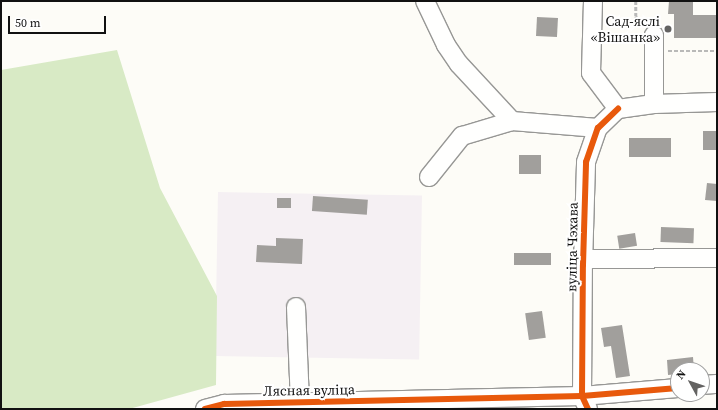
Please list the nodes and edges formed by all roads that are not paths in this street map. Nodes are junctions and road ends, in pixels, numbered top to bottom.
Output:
1 (425, 1) edge
2 (593, 1) edge
3 (654, 43) road end
4 (717, 102) edge
5 (654, 104) junction
6 (618, 109) junction
7 (512, 121) junction
8 (598, 128) junction
9 (429, 177) dead end
10 (717, 258) edge
11 (583, 259) junction
12 (296, 307) dead end
13 (670, 389) edge
14 (300, 402) junction
15 (585, 403) edge
16 (414, 405) edge
17 (205, 409) edge

1 - 7 street
2 - 6 street
3 - 5 street
4 - 5 street
5 - 6 street
6 - 8 street, вуліца Чэхава
7 - 8 street
7 - 9 street
8 - 11 street, вуліца Чэхава
10 - 11 street
11 - 15 street, вуліца Чэхава
12 - 14 street
13 - 15 street
14 - 16 street, Лясная вуліца
14 - 17 street, Лясная вуліца
15 - 16 street

